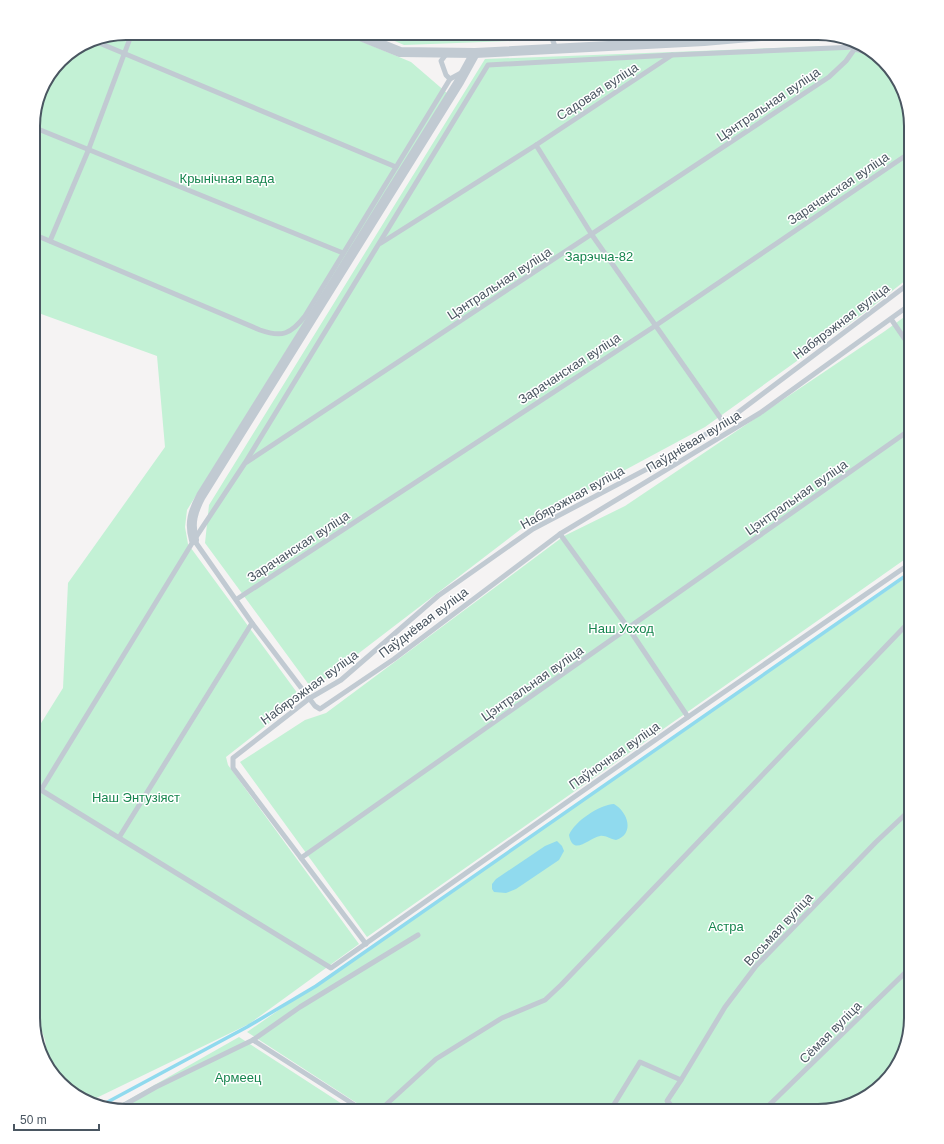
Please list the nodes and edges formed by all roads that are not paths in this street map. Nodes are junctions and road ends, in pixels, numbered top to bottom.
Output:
1 (129, 40) edge
2 (370, 40) edge
3 (553, 40) edge
4 (715, 40) edge
5 (102, 44) edge
6 (846, 46) edge
7 (854, 48) edge
8 (556, 49) junction
9 (447, 53) junction
10 (475, 53) junction
11 (124, 54) junction
12 (672, 55) junction
13 (465, 70) junction
14 (450, 79) junction
15 (40, 130) edge
16 (536, 145) junction
17 (88, 151) junction
18 (904, 157) edge
19 (396, 166) junction
20 (592, 235) junction
21 (40, 237) edge
22 (50, 241) junction
23 (380, 245) junction
24 (343, 253) junction
25 (904, 287) edge
26 (904, 309) edge
27 (891, 319) junction
28 (655, 326) junction
29 (904, 338) edge
30 (724, 422) junction
31 (904, 434) edge
32 (245, 463) junction
33 (560, 534) junction
34 (194, 540) junction
35 (904, 568) edge
36 (237, 599) junction
37 (252, 623) junction
38 (904, 627) edge
39 (629, 629) junction
40 (310, 698) junction
41 (688, 717) junction
42 (904, 816) edge
43 (120, 836) junction
44 (301, 858) junction
45 (418, 935) dead end
46 (366, 944) junction
47 (904, 974) edge
48 (253, 1040) junction
49 (681, 1080) junction
50 (126, 1104) edge
51 (353, 1104) edge
52 (387, 1104) edge
53 (614, 1104) edge
54 (670, 1104) edge
55 (770, 1104) edge

1 - 11 lane
2 - 9 street
3 - 8 lane
4 - 8 street
5 - 11 lane
6 - 12 lane
7 - 20 lane, Цэнтральная вуліца
8 - 10 street
9 - 10 street
9 - 14 lane
10 - 13 street
11 - 17 lane
11 - 19 lane
12 - 16 lane, Садовая вуліца
12 - 23 lane
13 - 14 lane
13 - 34 street
14 - 19 lane
15 - 17 lane
16 - 20 lane
16 - 23 lane, Садовая вуліца
17 - 22 lane
17 - 24 lane
18 - 28 lane, Зарачанская вуліца
19 - 24 lane
20 - 28 lane
20 - 32 lane, Цэнтральная вуліца
21 - 22 lane
22 - 24 lane
23 - 32 lane
25 - 30 lane, Набярэжная вуліца
26 - 27 lane, Паўднёвая вуліца
27 - 29 lane
27 - 33 lane, Паўднёвая вуліца
28 - 30 lane
28 - 36 lane, Зарачанская вуліца
30 - 40 lane, Набярэжная вуліца
31 - 39 lane, Цэнтральная вуліца
32 - 34 lane
33 - 39 lane
33 - 40 lane, Паўднёвая вуліца
34 - 36 lane
34 - 43 lane
35 - 41 lane, Паўночная вуліца
36 - 37 lane
37 - 40 lane
37 - 43 lane
38 - 52 lane
39 - 41 lane
39 - 44 lane, Цэнтральная вуліца
40 - 44 lane, Набярэжная вуліца
41 - 46 lane, Паўночная вуліца
42 - 49 lane, Восьмая вуліца
43 - 46 lane, Паўночная вуліца
44 - 46 lane
45 - 48 lane
47 - 55 lane, Сёмая вуліца
48 - 50 lane
48 - 51 lane
49 - 53 lane
49 - 54 lane, Восьмая вуліца

